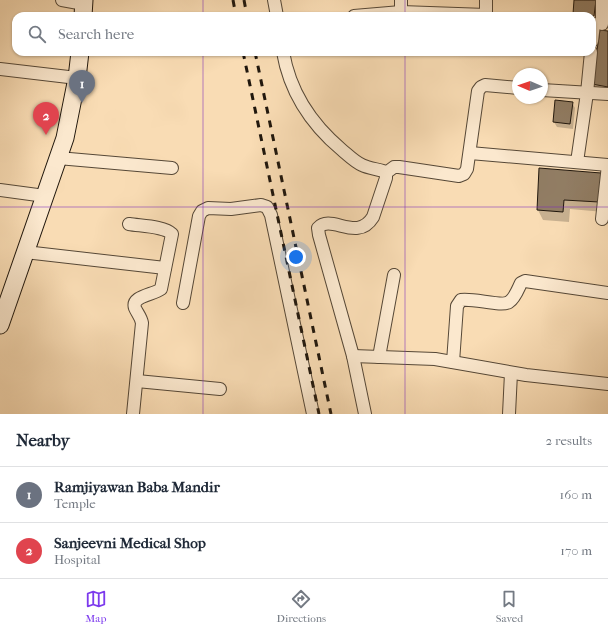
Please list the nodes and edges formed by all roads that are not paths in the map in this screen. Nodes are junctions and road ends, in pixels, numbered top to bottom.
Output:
1 (62, 0) edge
2 (274, 0) edge
3 (486, 0) edge
4 (602, 0) edge
5 (401, 6) edge
6 (84, 7) edge
7 (276, 12) edge
8 (373, 12) edge
9 (455, 12) edge
10 (490, 12) edge
11 (599, 24) edge
12 (80, 56) edge
13 (284, 56) edge
14 (591, 56) edge
15 (0, 69) edge
16 (77, 78) junction
17 (512, 87) edge
18 (548, 90) edge
19 (587, 93) junction
20 (608, 94) edge
21 (470, 153) junction
22 (58, 158) junction
23 (576, 162) junction
24 (608, 165) edge
25 (172, 168) dead end
26 (386, 173) junction
27 (0, 190) edge
28 (45, 196) junction
29 (602, 219) dead end
30 (129, 224) dead end
31 (25, 252) junction
32 (165, 268) junction
33 (394, 276) dead end
34 (608, 293) edge
35 (183, 303) dead end
36 (0, 325) edge
37 (353, 356) junction
38 (379, 357) junction
39 (454, 362) junction
40 (511, 373) junction
41 (137, 381) junction
42 (608, 384) edge
43 (220, 389) dead end
44 (133, 414) edge
45 (314, 414) edge
46 (365, 414) edge
47 (509, 414) edge

1 - 6 street
2 - 7 street
3 - 10 street
4 - 11 street
5 - 8 street
5 - 9 street
12 - 16 street
13 - 26 street
14 - 19 street
15 - 16 street
16 - 22 street
17 - 21 street
18 - 19 street
19 - 20 street
19 - 23 street
21 - 23 street
21 - 26 street
22 - 25 street
22 - 28 street
23 - 24 street
24 - 29 street
26 - 37 street
27 - 28 street
28 - 31 street
30 - 32 street
31 - 32 street
31 - 36 street
32 - 41 street
33 - 38 street
34 - 39 street
35 - 45 street
37 - 38 street
37 - 46 street
38 - 39 street
39 - 40 street
40 - 42 street
40 - 47 street
41 - 43 street
41 - 44 street

